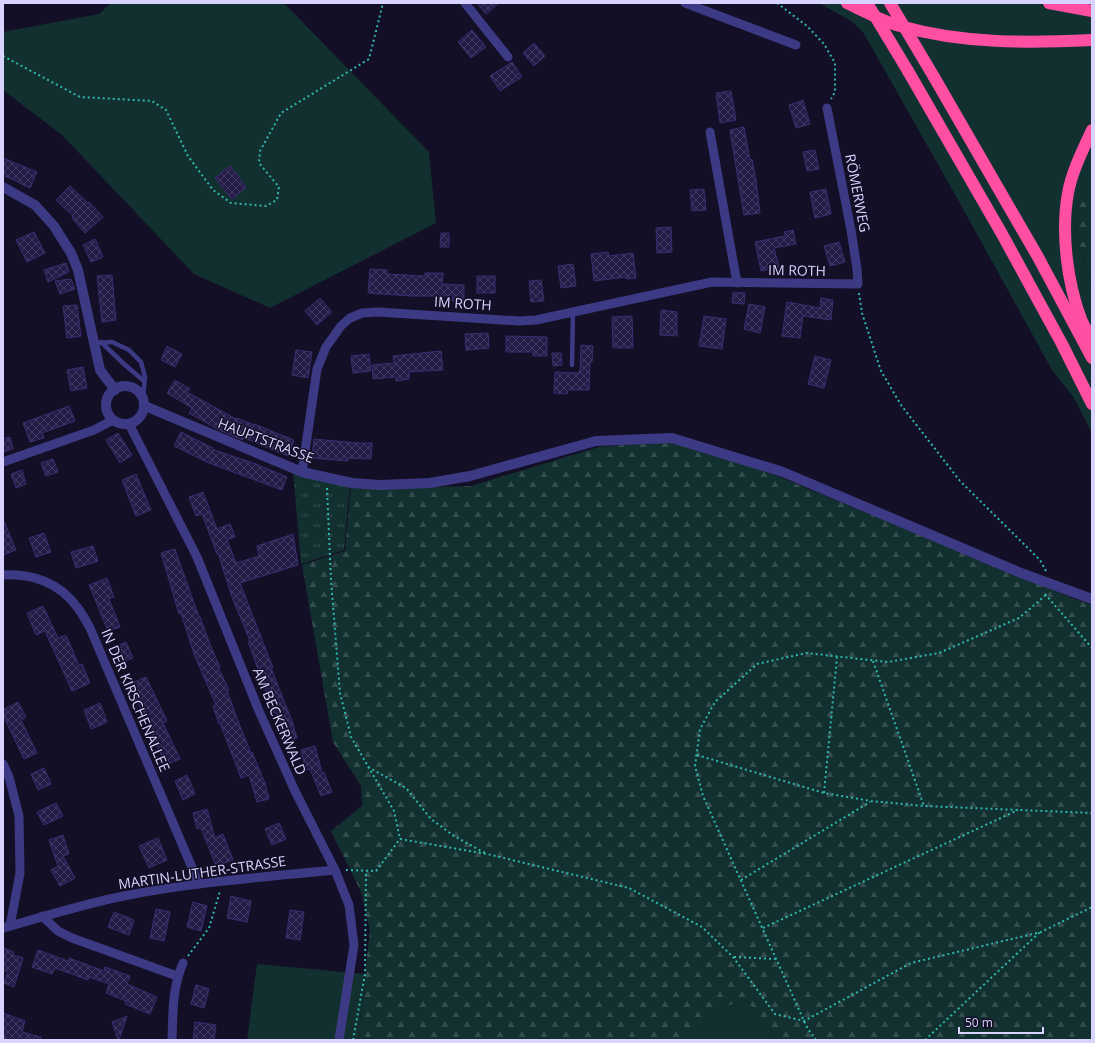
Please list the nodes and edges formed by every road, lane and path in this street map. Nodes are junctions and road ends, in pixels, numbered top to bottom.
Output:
1 (383, 3) edge
2 (466, 3) edge
3 (686, 3) edge
4 (777, 3) edge
5 (847, 3) edge
6 (867, 3) edge
7 (890, 3) edge
8 (1049, 3) edge
9 (1092, 11) edge
10 (1092, 40) edge
11 (796, 45) dead end
12 (3, 56) edge
13 (508, 57) dead end
14 (827, 108) joint
15 (1092, 130) edge
16 (710, 132) dead end
17 (3, 188) edge
18 (737, 283) junction
19 (858, 284) junction
20 (573, 311) junction
21 (1092, 340) edge
22 (98, 343) junction
23 (1092, 358) edge
24 (572, 365) dead end
25 (144, 382) junction
26 (115, 390) junction
27 (144, 402) junction
28 (1092, 404) edge
29 (113, 420) junction
30 (130, 424) junction
31 (3, 462) edge
32 (302, 472) junction
33 (326, 477) junction
34 (3, 575) edge
35 (1056, 587) junction
36 (1045, 594) junction
37 (1092, 599) edge
38 (1092, 648) edge
39 (836, 657) junction
40 (873, 661) junction
41 (697, 755) junction
42 (3, 764) edge
43 (367, 766) junction
44 (824, 793) junction
45 (871, 801) junction
46 (924, 806) junction
47 (1020, 809) junction
48 (1092, 812) edge
49 (400, 839) junction
50 (487, 854) junction
51 (335, 870) junction
52 (741, 880) junction
53 (222, 882) junction
54 (199, 884) junction
55 (1092, 907) edge
56 (42, 916) junction
57 (6, 927) edge
58 (763, 928) junction
59 (1041, 932) junction
60 (733, 957) junction
61 (776, 959) junction
62 (183, 962) joint
63 (177, 976) junction
64 (804, 1021) junction
65 (172, 1040) edge
66 (339, 1040) edge
67 (816, 1040) edge
68 (924, 1040) edge

1 - 12 path
2 - 13 street
3 - 11 street
4 - 14 path
5 - 10 highway
6 - 28 highway, bridge
7 - 23 highway, bridge
8 - 9 highway
14 - 19 street, RÖMERWEG
15 - 21 highway
16 - 18 street
17 - 22 street
18 - 19 street, IM ROTH
18 - 20 street, IM ROTH
19 - 35 path
20 - 24 lane
20 - 32 street, IM ROTH
22 - 25 lane
22 - 25 lane
22 - 26 street
25 - 27 lane
26 - 27 street, HAUPTSTRASSE
26 - 29 street
27 - 30 street
27 - 32 street, HAUPTSTRASSE
29 - 30 street
29 - 31 street
30 - 51 street, AM BECKERWALD
32 - 33 street, HAUPTSTRASSE
33 - 35 street, HAUPTSTRASSE
33 - 43 path
34 - 54 street, IN DER KIRSCHENALLEE
35 - 36 path
35 - 37 street, HAUPTSTRASSE
36 - 38 path
36 - 40 path
39 - 40 path
39 - 41 path
39 - 44 path
40 - 46 path
41 - 44 path
41 - 52 path
42 - 57 street
43 - 49 path
43 - 50 path
44 - 45 path
45 - 46 path
45 - 52 path
46 - 47 path
47 - 48 path
47 - 58 path
49 - 50 path
49 - 51 path
50 - 60 path
51 - 53 street, MARTIN-LUTHER-STRASSE
51 - 66 street, AM BECKERWALD
52 - 58 path
53 - 54 street, MARTIN-LUTHER-STRASSE
53 - 62 path
54 - 56 street, MARTIN-LUTHER-STRASSE
55 - 59 path
56 - 57 street, MARTIN-LUTHER-STRASSE
56 - 63 street
58 - 61 path
59 - 64 path
59 - 68 path
60 - 61 path
60 - 64 path
61 - 64 path
62 - 63 street
63 - 65 street
64 - 67 path

